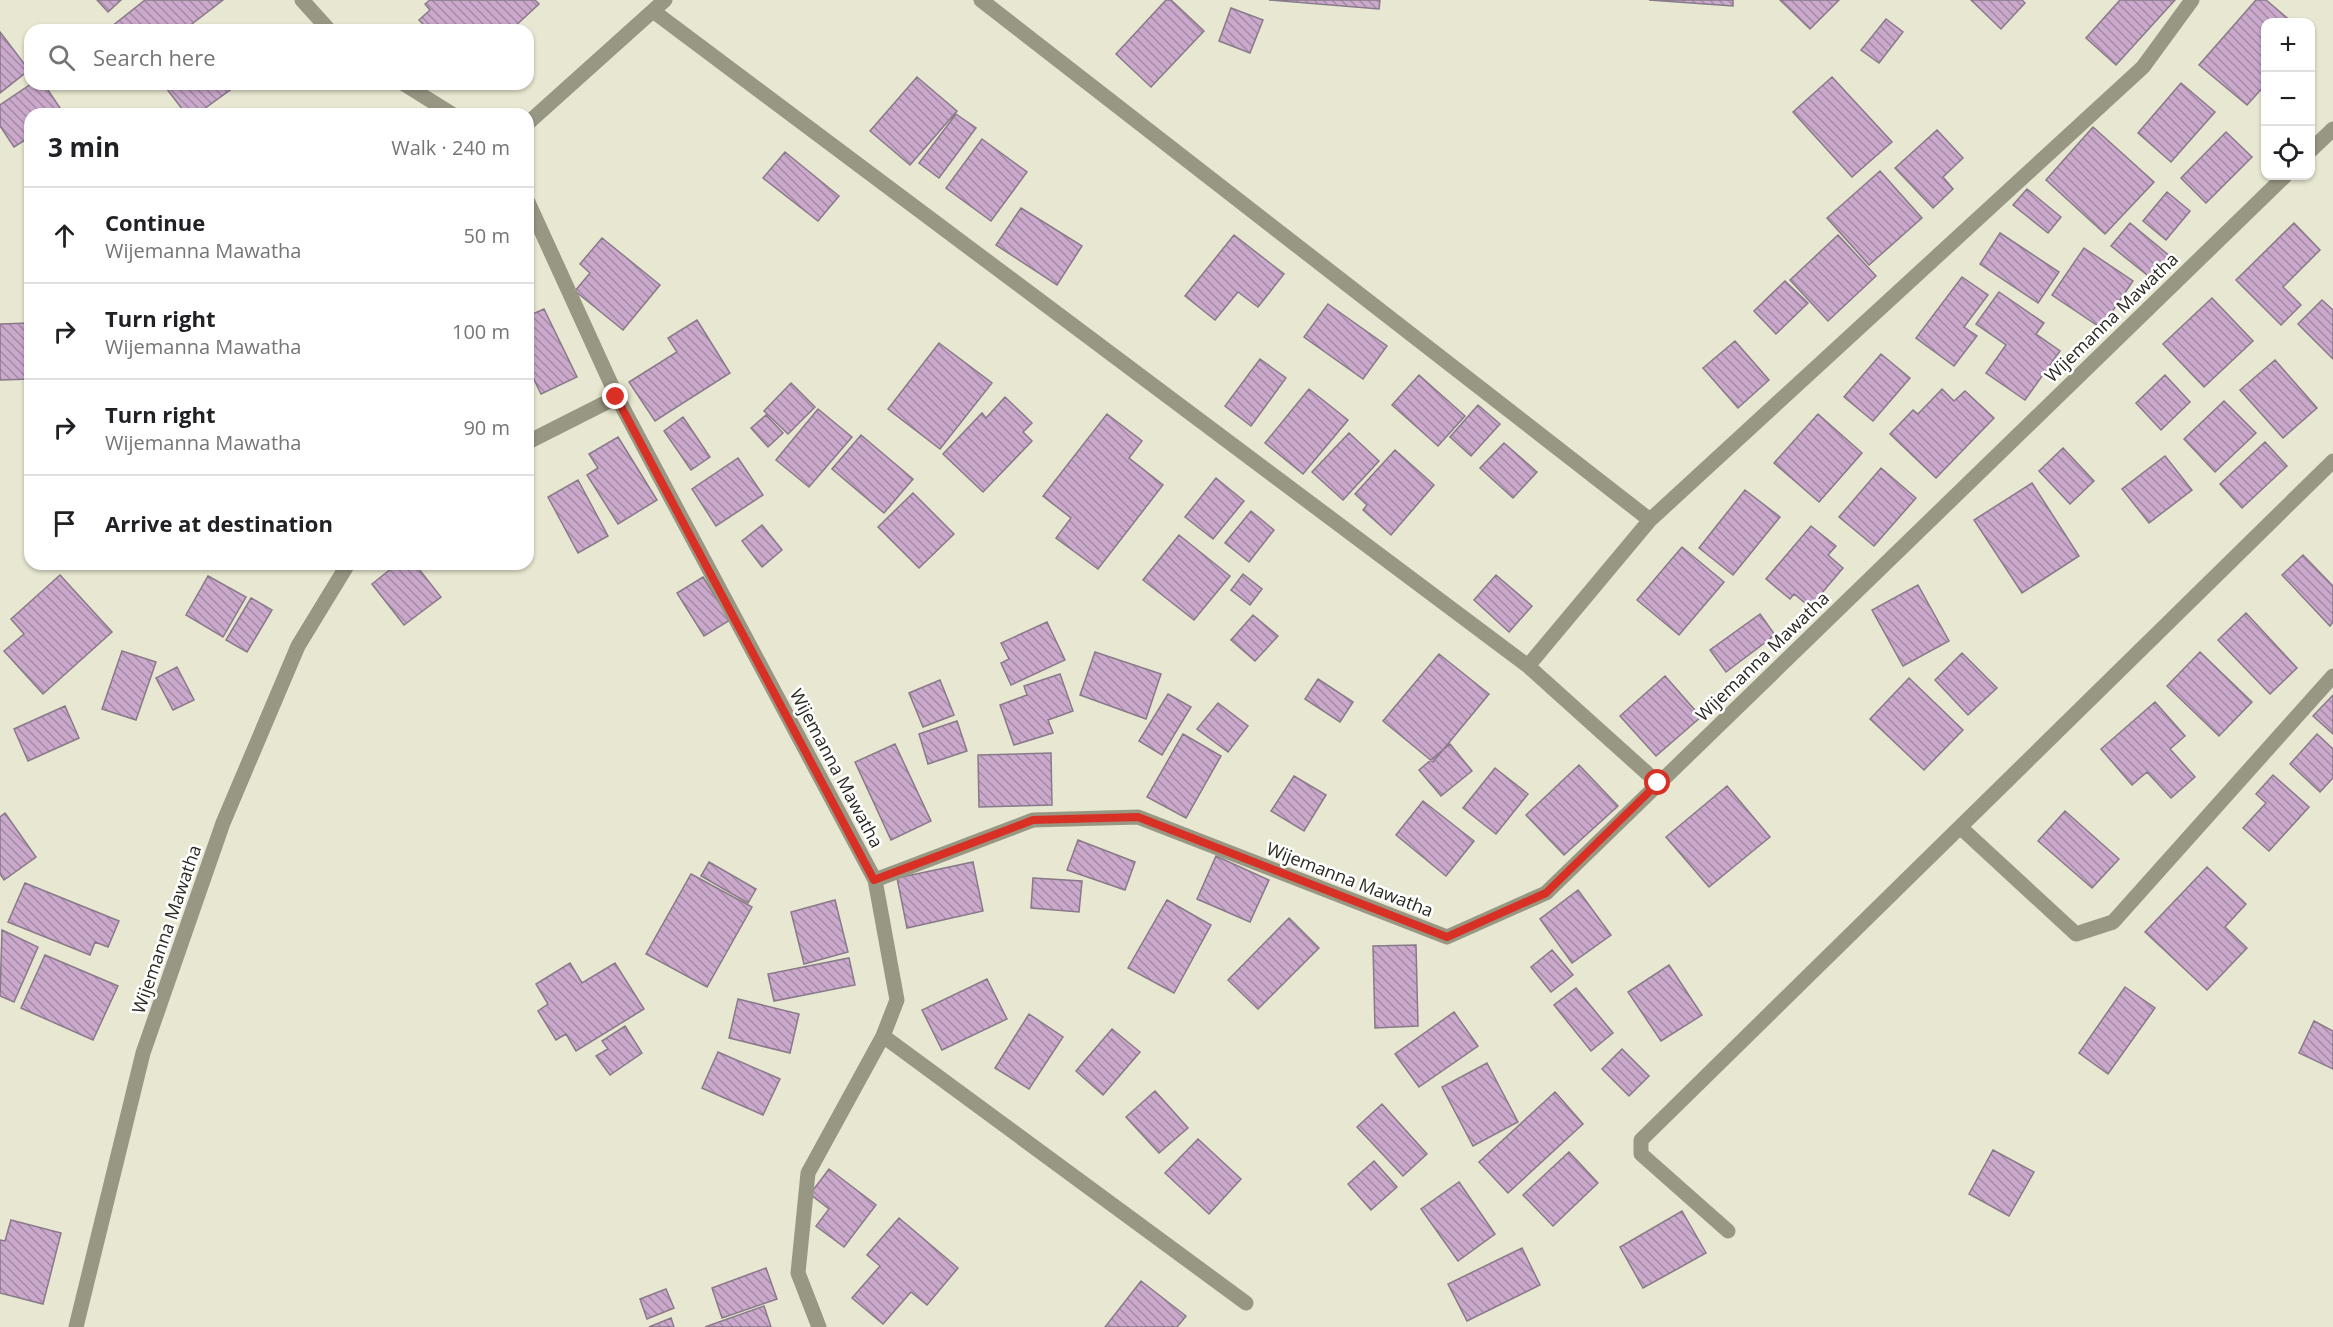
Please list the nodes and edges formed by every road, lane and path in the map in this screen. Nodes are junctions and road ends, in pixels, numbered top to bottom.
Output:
1 (302, 0) edge
2 (665, 0) edge
3 (981, 0) edge
4 (2192, 0) edge
5 (653, 11) junction
6 (324, 24) edge
7 (414, 90) edge
8 (443, 108) edge
9 (534, 118) edge
10 (2333, 129) edge
11 (2315, 146) edge
12 (2281, 180) edge
13 (534, 215) edge
14 (616, 397) junction
15 (534, 439) edge
16 (2333, 461) edge
17 (1650, 520) junction
18 (344, 570) edge
19 (1528, 666) junction
20 (2333, 676) edge
21 (1658, 783) junction
22 (1959, 827) junction
23 (874, 880) junction
24 (883, 1036) junction
25 (1728, 1231) dead end
26 (1246, 1303) dead end
27 (76, 1327) edge
28 (819, 1327) edge

1 - 6 street
2 - 5 street
3 - 17 street
4 - 17 street
5 - 9 street
5 - 19 street
7 - 8 street
10 - 11 street
12 - 21 street, Wijemanna Mawatha
13 - 14 street, Wijemanna Mawatha
14 - 15 street
14 - 23 street, Wijemanna Mawatha
16 - 22 street
17 - 19 street
18 - 27 street, Wijemanna Mawatha
19 - 21 street
20 - 22 street
21 - 23 street, Wijemanna Mawatha
22 - 25 street
23 - 24 street
24 - 26 street
24 - 28 street

